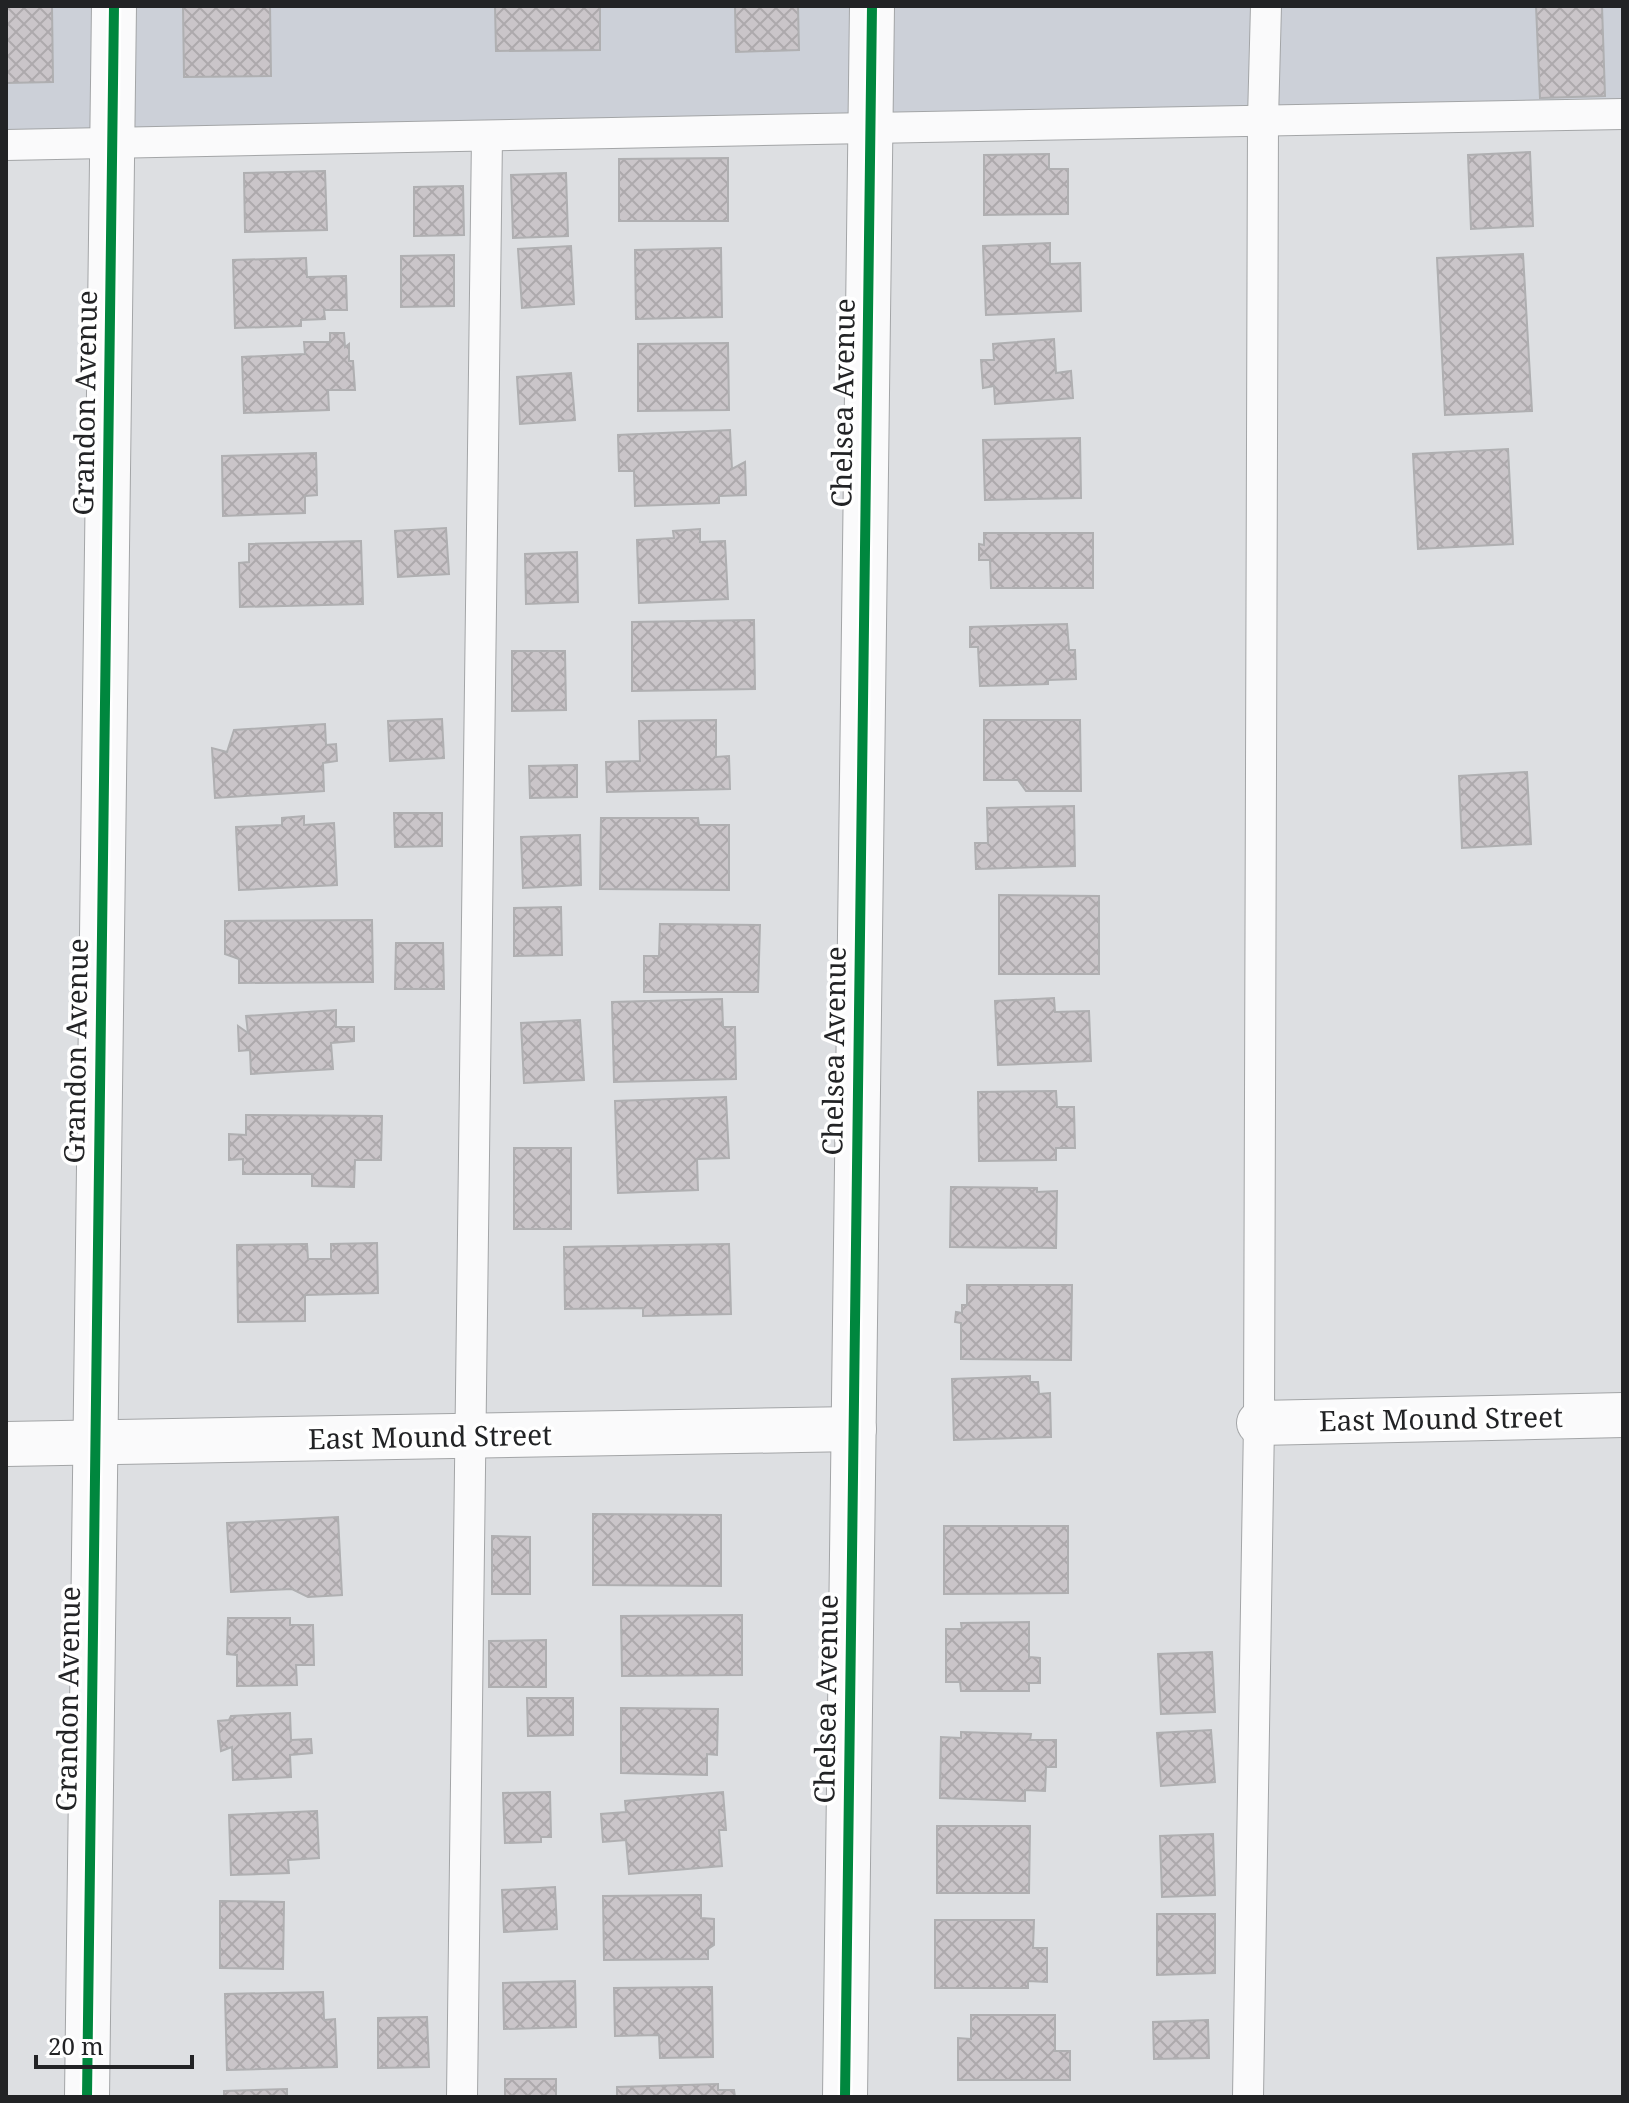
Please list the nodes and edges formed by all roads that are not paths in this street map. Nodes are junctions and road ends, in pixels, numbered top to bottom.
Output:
1 (114, 6) edge
2 (872, 6) edge
3 (1266, 6) edge
4 (1623, 114) edge
5 (1263, 119) junction
6 (870, 128) junction
7 (487, 136) junction
8 (112, 143) junction
9 (6, 145) edge
10 (1623, 1415) edge
11 (1259, 1423) junction
12 (854, 1429) junction
13 (471, 1437) junction
14 (95, 1443) junction
15 (6, 1444) edge
16 (87, 2097) edge
17 (462, 2097) edge
18 (845, 2097) edge
19 (1248, 2097) edge

1 - 8 street, Grandon Avenue
2 - 6 street, Chelsea Avenue
3 - 5 lane
4 - 5 lane
5 - 6 lane
5 - 11 lane
6 - 7 lane
6 - 12 street, Chelsea Avenue
7 - 8 lane
7 - 13 lane
8 - 9 lane
8 - 14 street, Grandon Avenue
10 - 11 street, East Mound Street
11 - 19 lane
12 - 13 street, East Mound Street
12 - 18 street, Chelsea Avenue
13 - 14 street, East Mound Street
13 - 17 lane
14 - 15 street, East Mound Street
14 - 16 street, Grandon Avenue

